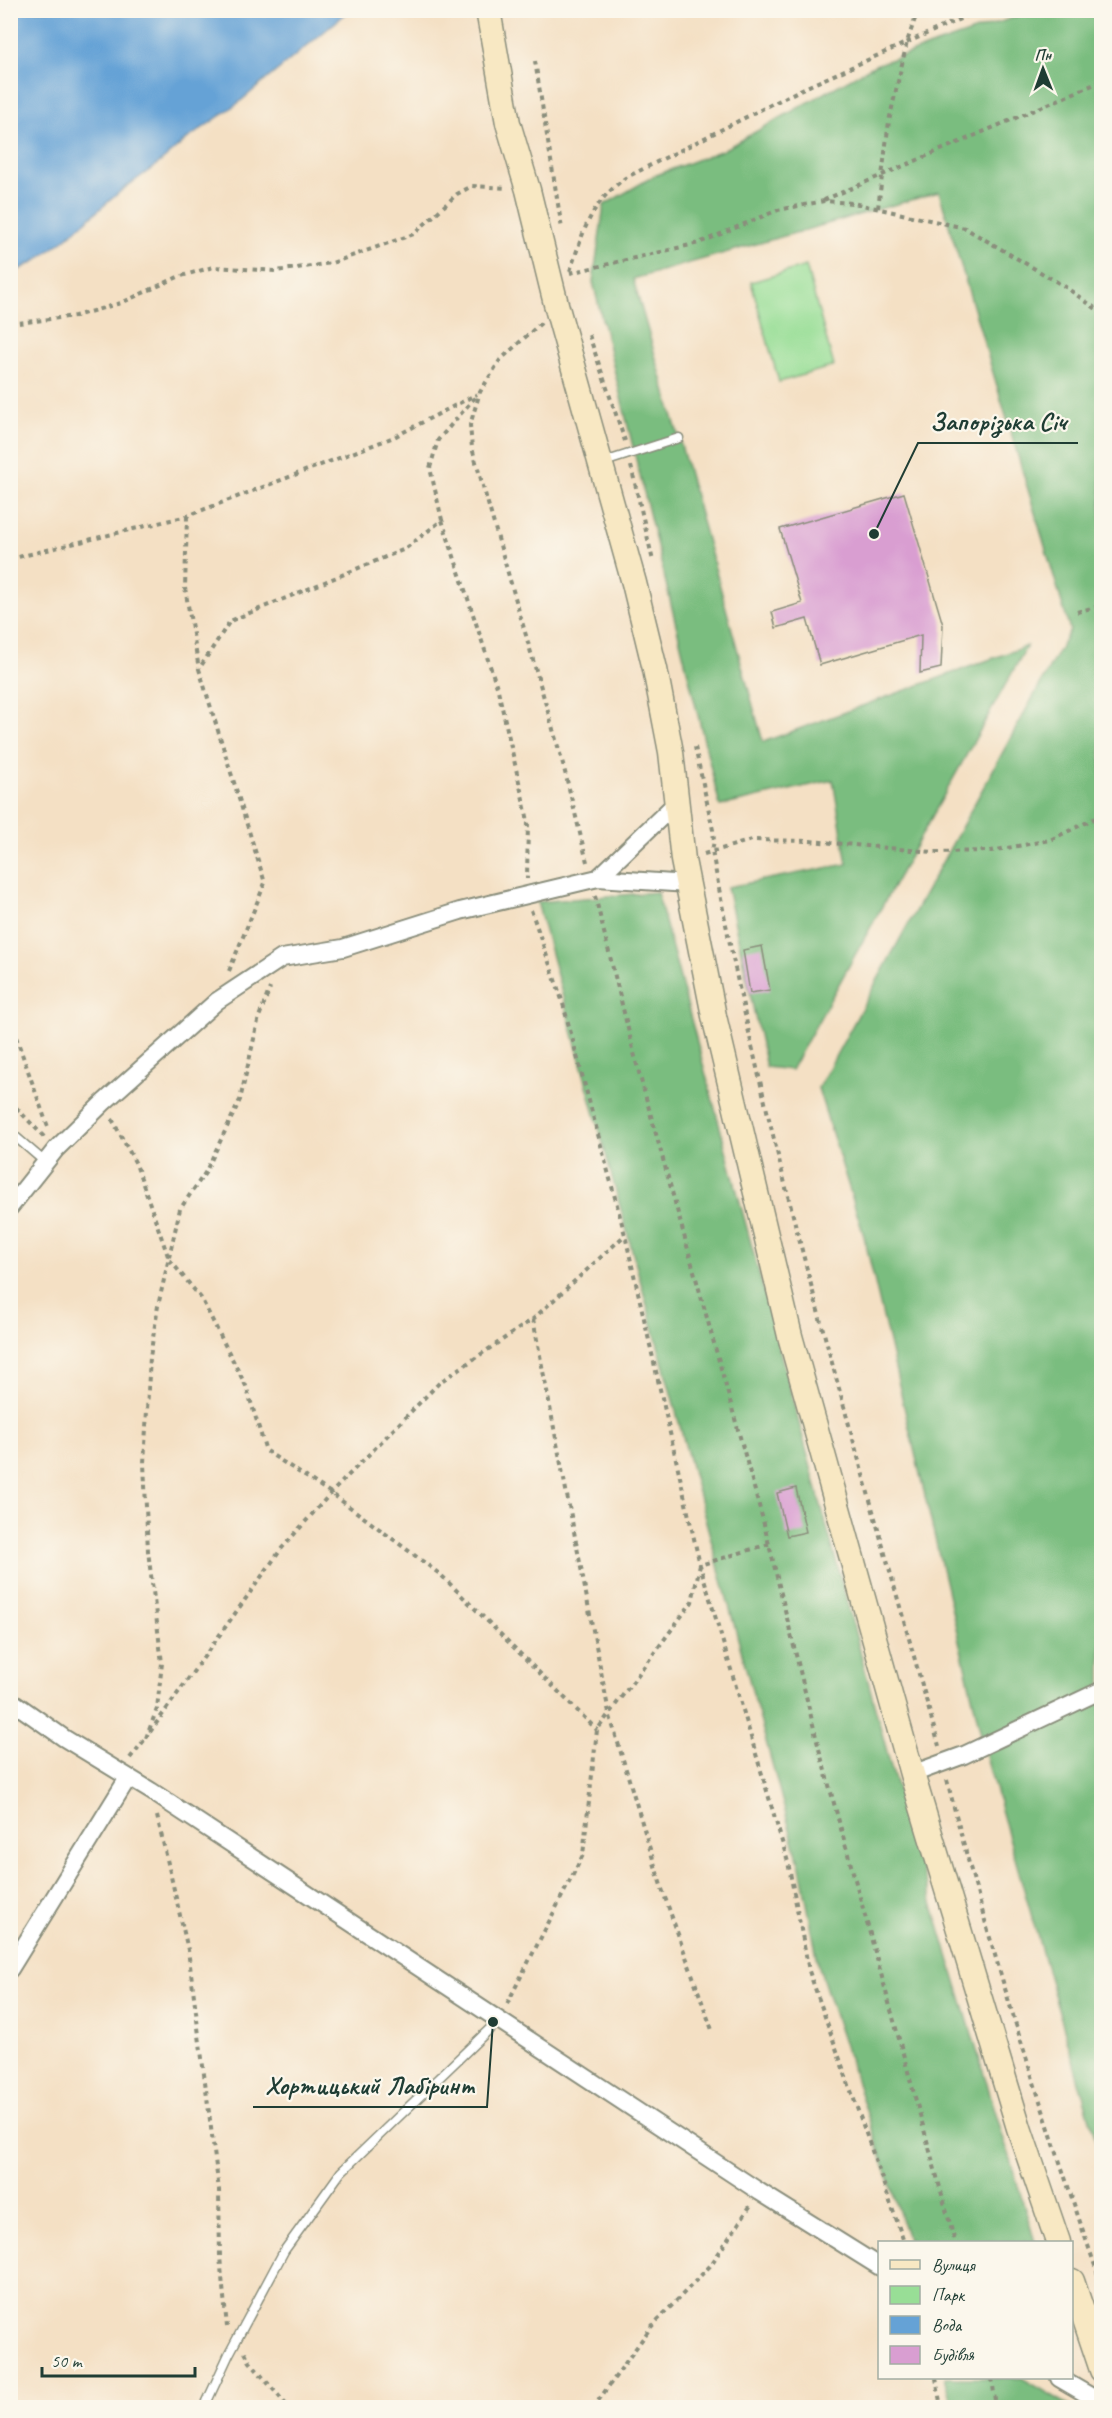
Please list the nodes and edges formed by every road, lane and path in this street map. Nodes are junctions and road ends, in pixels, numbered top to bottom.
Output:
1 (488, 10) edge
2 (918, 10) edge
3 (990, 10) edge
4 (908, 42) junction
5 (536, 61) dead end
6 (1101, 81) edge
7 (883, 175) junction
8 (528, 190) junction
9 (824, 201) junction
10 (878, 208) junction
11 (563, 237) dead end
12 (567, 261) dead end
13 (569, 273) junction
14 (573, 284) dead end
15 (557, 308) junction
16 (1101, 313) edge
17 (10, 324) edge
18 (588, 329) dead end
19 (480, 392) junction
20 (679, 438) dead end
21 (628, 453) junction
22 (601, 463) junction
23 (187, 516) junction
24 (441, 520) junction
25 (10, 559) edge
26 (654, 567) dead end
27 (1101, 605) edge
28 (1077, 612) dead end
29 (199, 669) junction
30 (693, 739) dead end
31 (676, 803) junction
32 (1101, 815) edge
33 (712, 851) junction
34 (683, 860) junction
35 (595, 879) junction
36 (688, 884) junction
37 (526, 895) junction
38 (282, 958) junction
39 (216, 1000) junction
40 (10, 1020) edge
41 (10, 1101) edge
42 (103, 1102) junction
43 (10, 1132) edge
44 (51, 1156) junction
45 (10, 1207) edge
46 (625, 1235) junction
47 (169, 1259) junction
48 (534, 1319) junction
49 (330, 1493) junction
50 (769, 1544) junction
51 (700, 1565) junction
52 (1101, 1690) edge
53 (14, 1708) edge
54 (609, 1713) junction
55 (597, 1730) junction
56 (146, 1738) junction
57 (943, 1763) junction
58 (124, 1774) junction
59 (912, 1774) junction
60 (151, 1791) junction
61 (10, 1970) edge
62 (499, 2020) junction
63 (712, 2030) dead end
64 (760, 2192) junction
65 (904, 2241) edge
66 (955, 2241) edge
67 (1058, 2241) edge
68 (878, 2266) edge
69 (1101, 2286) edge
70 (1073, 2287) edge
71 (237, 2338) junction
72 (229, 2354) junction
73 (1101, 2370) edge
74 (936, 2379) edge
75 (992, 2379) edge
76 (1061, 2379) edge
77 (1101, 2403) edge
78 (204, 2408) edge
79 (289, 2408) edge
80 (593, 2408) edge
81 (941, 2408) edge
82 (996, 2408) edge

1 - 8 main road
2 - 4 path
3 - 4 path
4 - 7 path
4 - 13 path
5 - 11 path
6 - 7 path
7 - 9 path
7 - 10 path
8 - 15 main road
8 - 17 path
9 - 10 path
9 - 13 path
10 - 16 path
12 - 13 path
13 - 14 path
13 - 15 path
15 - 19 path
15 - 22 main road
18 - 21 path
19 - 23 path
19 - 24 path
19 - 35 path
20 - 21 lane
21 - 22 lane
21 - 26 path
22 - 31 main road
23 - 25 path
23 - 29 path
24 - 29 path
24 - 37 path
27 - 28 path
29 - 39 path
30 - 33 path
31 - 34 main road
31 - 35 street
32 - 33 path
33 - 34 path
33 - 57 path
34 - 36 main road
35 - 36 street
35 - 37 street
35 - 50 path
36 - 59 main road
37 - 38 street
37 - 46 path
38 - 39 street
38 - 47 path
39 - 42 street
40 - 44 path
41 - 44 path
42 - 44 street
42 - 47 path
43 - 44 lane
44 - 45 street
46 - 48 path
46 - 51 path
47 - 49 path
47 - 56 path
48 - 49 path
48 - 54 path
49 - 55 path
49 - 56 path
50 - 51 path
50 - 66 path
51 - 54 path
51 - 65 path
52 - 57 street
53 - 58 street
54 - 55 path
54 - 63 path
55 - 62 path
56 - 58 path
57 - 59 street
57 - 69 path
58 - 60 street
58 - 61 street
59 - 67 main road
60 - 62 street
60 - 72 path
62 - 64 street
62 - 71 lane
64 - 68 street
64 - 80 path
70 - 73 main road
71 - 72 lane
71 - 79 path
72 - 78 lane
74 - 81 path
75 - 82 path
76 - 77 street

